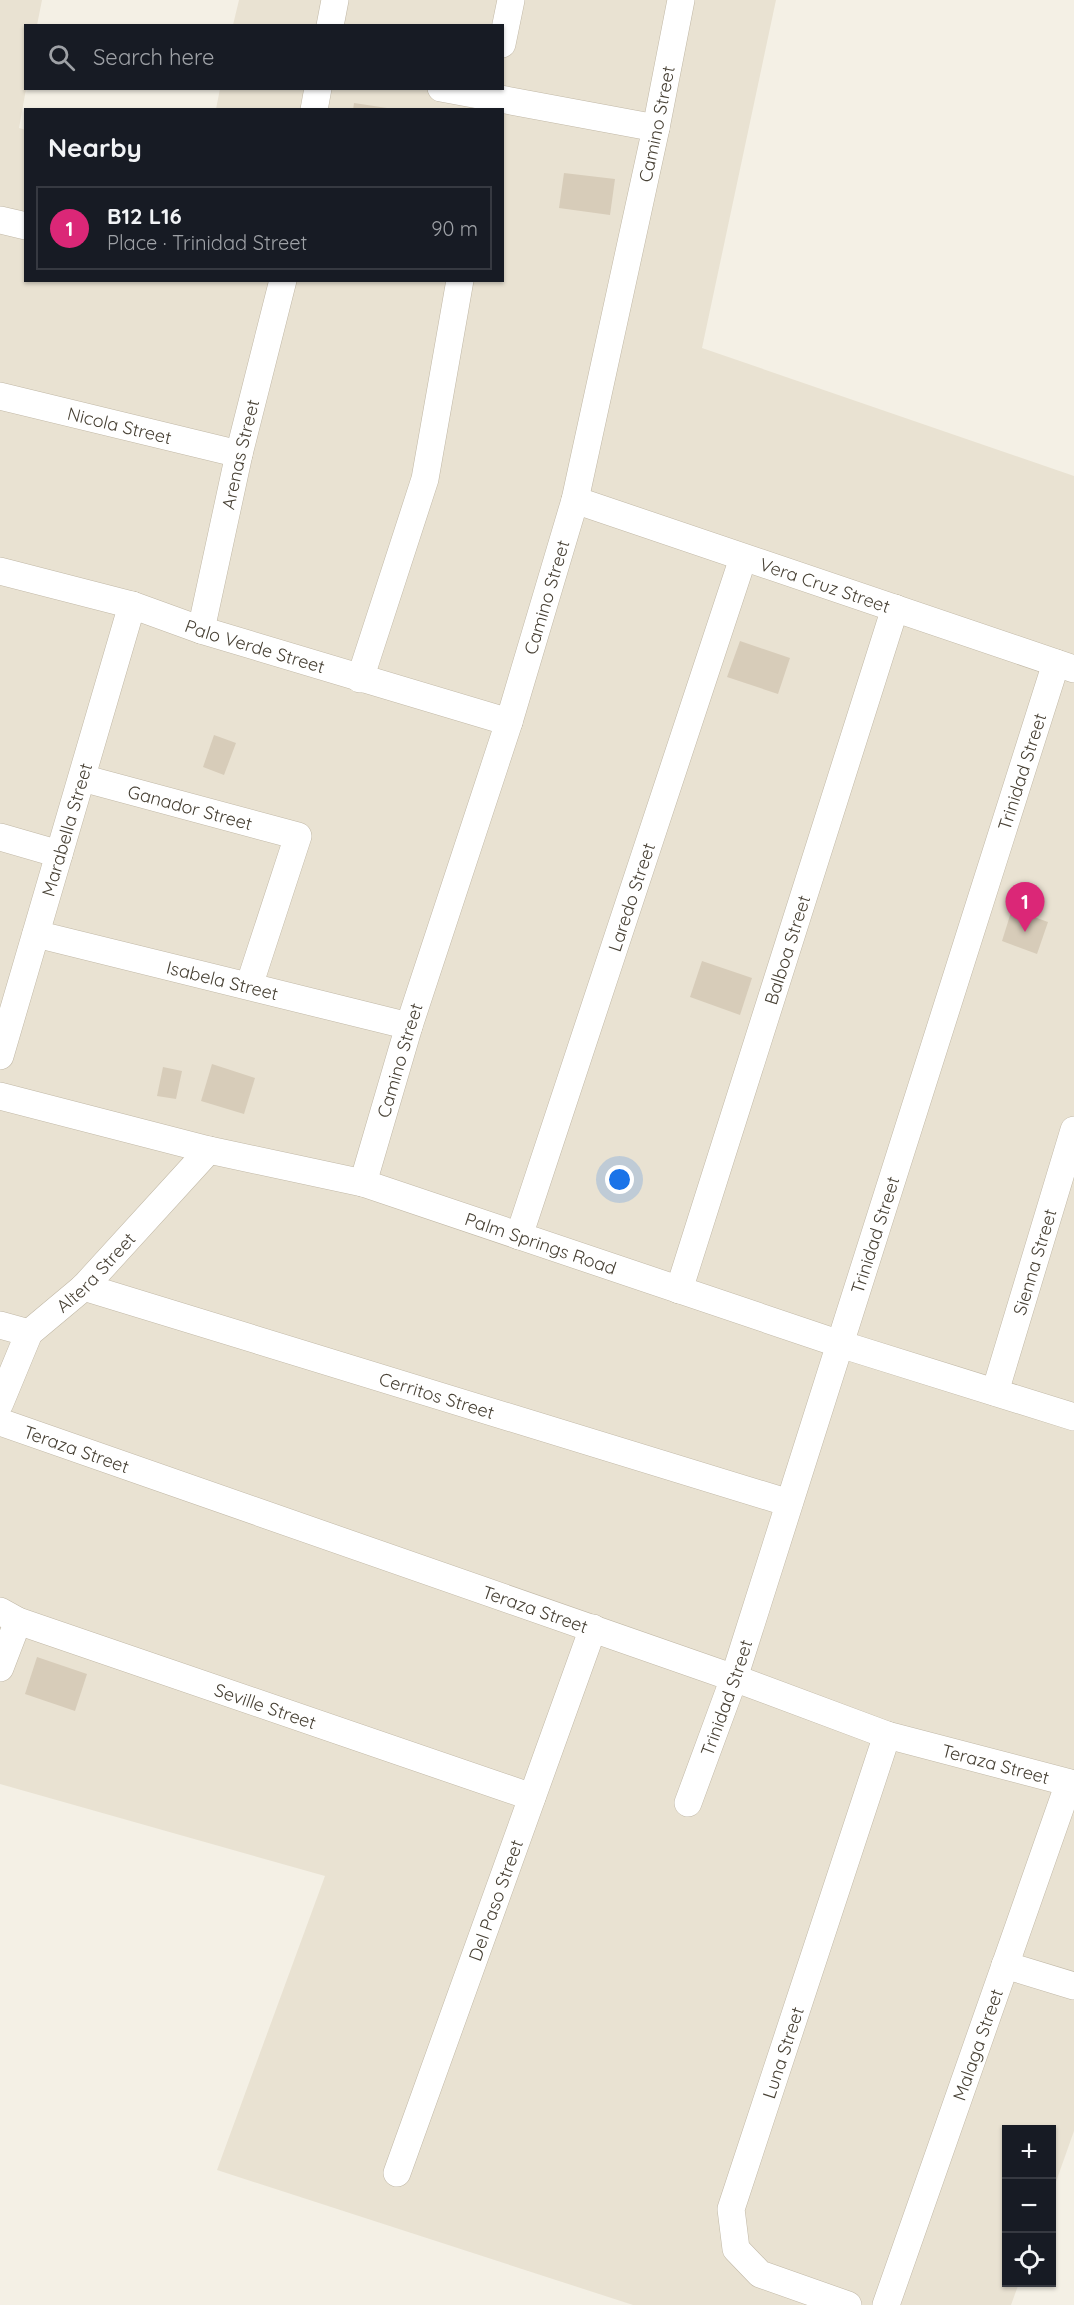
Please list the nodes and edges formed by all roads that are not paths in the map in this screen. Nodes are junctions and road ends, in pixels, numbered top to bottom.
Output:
1 (335, 0) edge
2 (511, 0) edge
3 (681, 0) edge
4 (330, 24) edge
5 (504, 34) edge
6 (318, 90) edge
7 (450, 90) edge
8 (492, 99) edge
9 (314, 108) edge
10 (656, 128) junction
11 (0, 220) edge
12 (24, 226) edge
13 (282, 282) edge
14 (460, 282) edge
15 (0, 396) edge
16 (238, 454) junction
17 (575, 500) junction
18 (743, 558) junction
19 (0, 571) edge
20 (132, 605) junction
21 (895, 608) junction
22 (201, 630) junction
23 (1065, 666) edge
24 (360, 679) junction
25 (509, 722) junction
26 (82, 778) junction
27 (0, 837) edge
28 (59, 854) junction
29 (36, 934) junction
30 (249, 986) junction
31 (409, 1026) junction
32 (0, 1056) edge
33 (0, 1096) edge
34 (1074, 1130) edge
35 (209, 1150) junction
36 (363, 1183) junction
37 (519, 1236) junction
38 (84, 1287) junction
39 (679, 1290) junction
40 (0, 1325) edge
41 (29, 1334) junction
42 (840, 1344) junction
43 (994, 1392) junction
44 (0, 1403) edge
45 (1074, 1417) edge
46 (0, 1422) edge
47 (789, 1503) junction
48 (9, 1616) edge
49 (593, 1628) junction
50 (0, 1668) edge
51 (734, 1678) junction
52 (887, 1735) junction
53 (1072, 1784) edge
54 (532, 1797) junction
55 (688, 1803) dead end
56 (1005, 1965) junction
57 (1074, 1986) edge
58 (397, 2173) dead end
59 (848, 2305) edge
60 (886, 2305) edge

1 - 4 street
2 - 5 street
3 - 10 street, Camino Street
6 - 9 street
7 - 8 street
8 - 10 street
10 - 17 street, Camino Street
11 - 12 street
13 - 16 street, Arenas Street
14 - 24 street
15 - 16 street, Nicola Street
16 - 22 street, Arenas Street
17 - 18 street, Vera Cruz Street
17 - 25 street, Camino Street
18 - 21 street, Vera Cruz Street
18 - 37 street, Laredo Street
19 - 20 street, Palo Verde Street
20 - 22 street, Palo Verde Street
20 - 26 street, Marabella Street
21 - 23 street, Vera Cruz Street
21 - 39 street, Balboa Street
22 - 24 street, Palo Verde Street
23 - 42 street, Trinidad Street
24 - 25 street, Palo Verde Street
25 - 31 street, Camino Street
26 - 28 street, Marabella Street
26 - 30 street, Ganador Street
27 - 28 street
28 - 29 street, Marabella Street
29 - 30 street, Isabela Street
29 - 32 street, Marabella Street
30 - 31 street, Isabela Street
31 - 36 street, Camino Street
33 - 35 street, Palm Springs Road
34 - 43 street, Sienna Street
35 - 36 street, Palm Springs Road
35 - 38 street, Altera Street
36 - 37 street, Palm Springs Road
37 - 39 street, Palm Springs Road
38 - 41 street, Altera Street
38 - 47 street, Cerritos Street
39 - 42 street, Palm Springs Road
40 - 41 street
41 - 44 street, Altera Street
42 - 43 street, Palm Springs Road
42 - 47 street, Trinidad Street
43 - 45 street, Palm Springs Road
46 - 49 street, Teraza Street
47 - 51 street, Trinidad Street
48 - 50 street
48 - 54 street, Seville Street
49 - 51 street, Teraza Street
49 - 54 street, Del Paso Street
51 - 52 street, Teraza Street
51 - 55 street, Trinidad Street
52 - 53 street, Teraza Street
52 - 59 street, Luna Street
53 - 56 street, Malaga Street
54 - 58 street, Del Paso Street
56 - 57 street
56 - 60 street, Malaga Street

